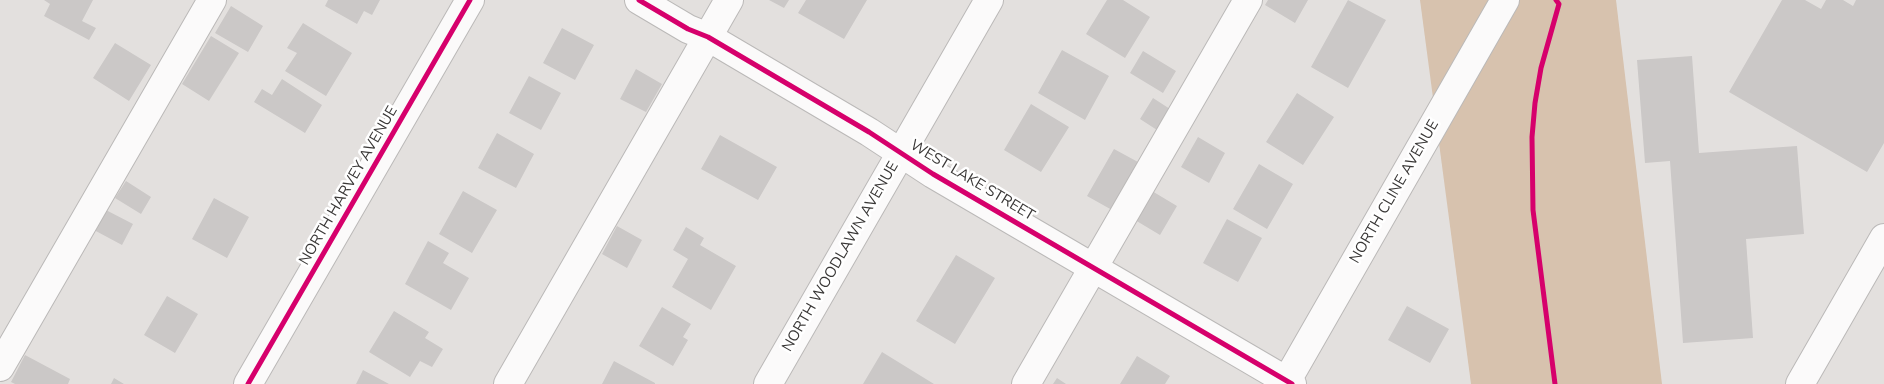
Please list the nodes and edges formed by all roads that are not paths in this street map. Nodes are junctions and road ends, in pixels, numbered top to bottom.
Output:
1 (212, 0) edge
2 (470, 0) edge
3 (639, 0) edge
4 (729, 0) edge
5 (989, 0) edge
6 (1248, 0) edge
7 (1505, 0) edge
8 (708, 36) junction
9 (901, 153) junction
10 (1884, 238) edge
11 (1093, 268) junction
12 (0, 367) edge
13 (1288, 383) edge
14 (248, 384) edge
15 (508, 384) edge
16 (768, 384) edge
17 (1026, 384) edge
18 (1800, 384) edge

1 - 12 street
2 - 14 street, NORTH HARVEY AVENUE
3 - 8 street, WEST LAKE STREET
4 - 8 street
5 - 9 street, NORTH WOODLAWN AVENUE
6 - 11 street
7 - 13 street, NORTH CLINE AVENUE
8 - 9 street, WEST LAKE STREET
8 - 15 street
9 - 11 street, WEST LAKE STREET
9 - 16 street, NORTH WOODLAWN AVENUE
10 - 18 street
11 - 13 street, WEST LAKE STREET
11 - 17 street

